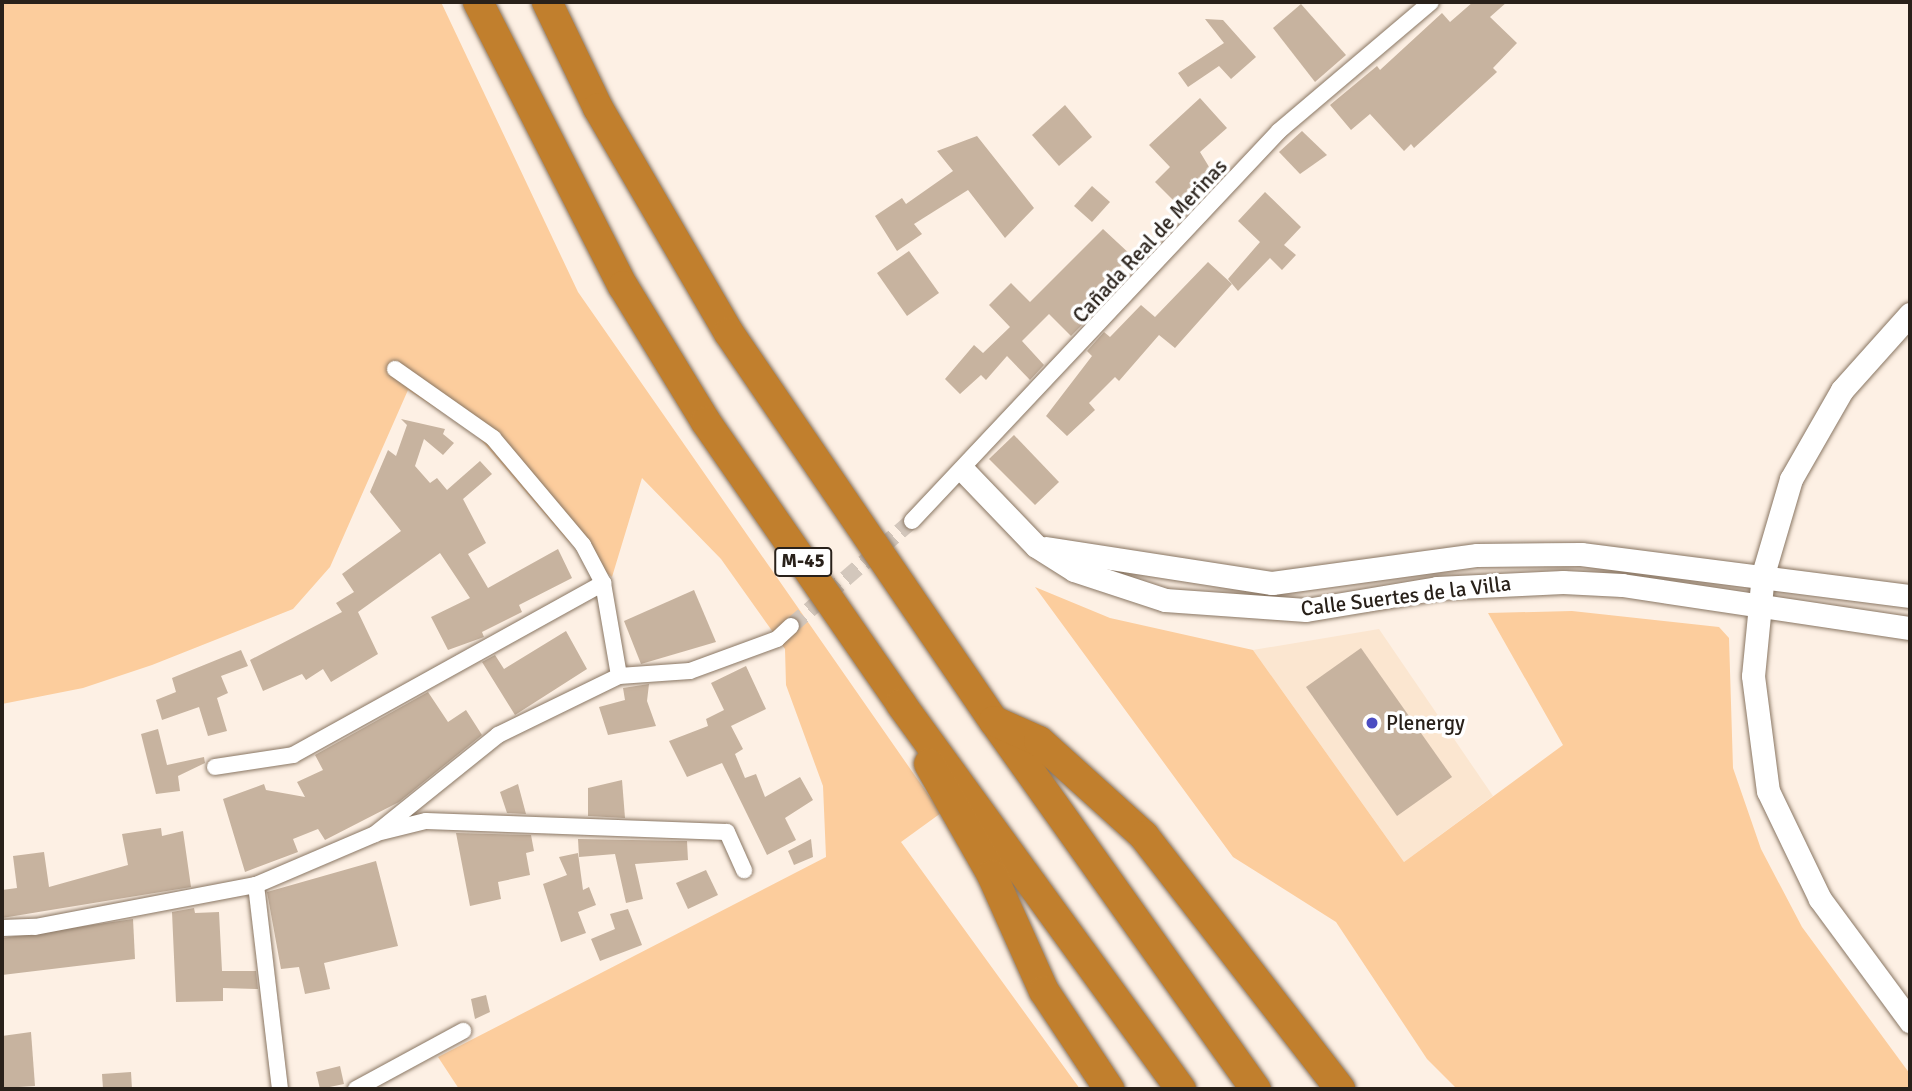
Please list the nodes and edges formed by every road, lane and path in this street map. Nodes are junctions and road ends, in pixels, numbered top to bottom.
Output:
1 (478, 2) edge
2 (547, 2) edge
3 (1431, 2) edge
4 (1910, 314) edge
5 (395, 369) dead end
6 (964, 471) junction
7 (912, 522) tunnel mouth
8 (1036, 546) junction
9 (1763, 573) junction
10 (603, 583) junction
11 (1910, 596) edge
12 (1758, 605) junction
13 (791, 626) tunnel mouth
14 (1910, 628) edge
15 (619, 676) junction
16 (901, 704) junction
17 (994, 721) junction
18 (215, 767) dead end
19 (374, 834) junction
20 (744, 870) dead end
21 (256, 885) junction
22 (2, 928) edge
23 (1249, 971) junction
24 (1910, 1021) edge
25 (463, 1031) dead end
26 (280, 1089) edge
27 (356, 1089) edge
28 (1109, 1089) edge
29 (1181, 1089) edge
30 (1256, 1089) edge
31 (1332, 1089) edge
32 (1340, 1089) edge

1 - 16 highway, M-45
2 - 17 highway
3 - 6 street, Cañada Real de Merinas
4 - 9 main road
5 - 10 street
6 - 7 street, Cañada Real de Merinas
6 - 8 main road, Calle Suertes de la Villa
8 - 9 main road, Calle Suertes de la Villa
8 - 12 main road, Calle Suertes de la Villa
9 - 11 main road, Calle Suertes de la Villa
9 - 12 main road
10 - 15 street
10 - 18 street
12 - 14 main road, Calle Suertes de la Villa
12 - 24 main road
13 - 15 street
15 - 19 street
16 - 28 highway
16 - 29 highway, M-45
17 - 23 highway
17 - 30 highway
19 - 20 street
19 - 21 street
21 - 22 street
21 - 26 street
23 - 31 highway
23 - 32 highway
25 - 27 street

